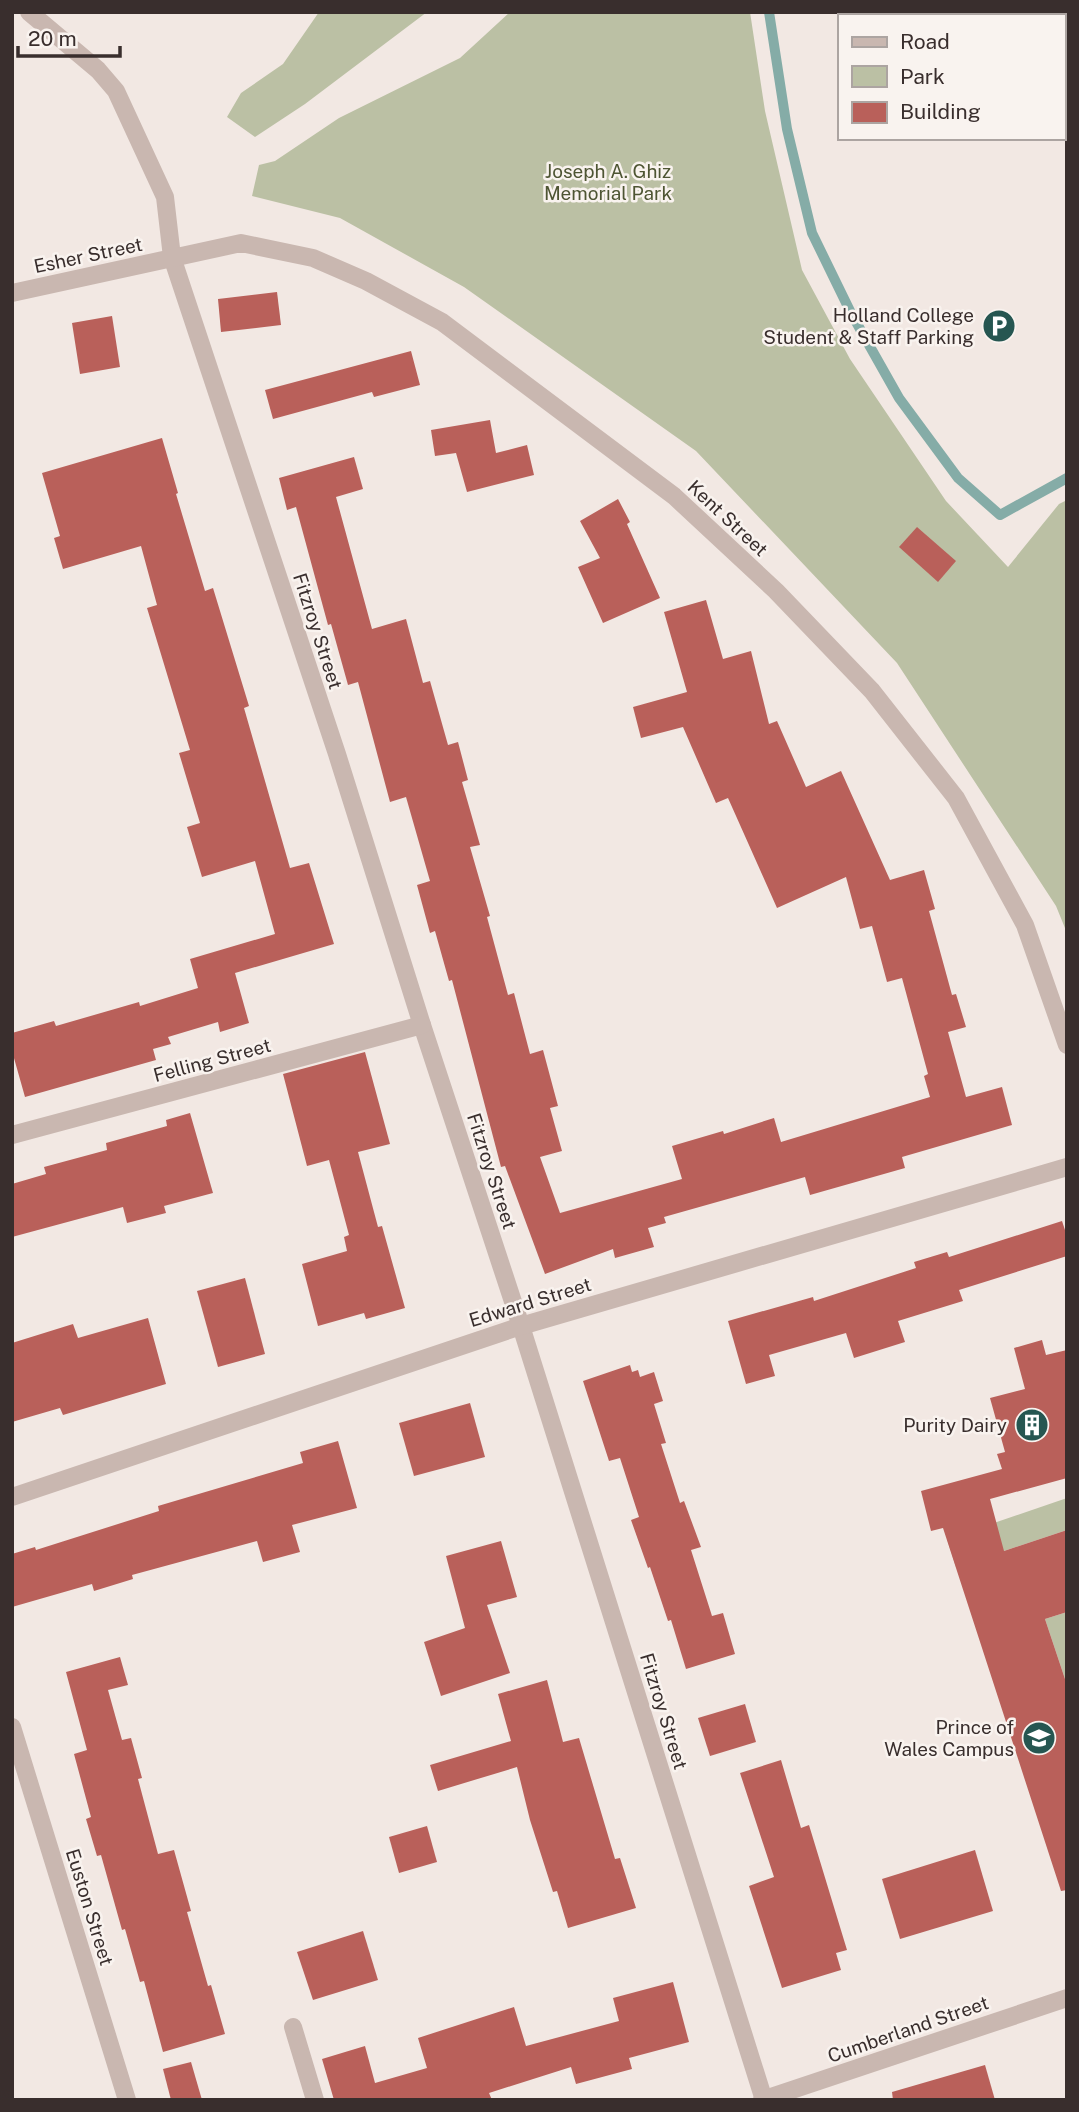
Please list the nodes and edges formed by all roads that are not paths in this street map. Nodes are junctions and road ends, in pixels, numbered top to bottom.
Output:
1 (29, 12) edge
2 (172, 257) junction
3 (12, 293) edge
4 (422, 1025) junction
5 (1067, 1045) edge
6 (12, 1135) edge
7 (1067, 1167) edge
8 (521, 1326) junction
9 (12, 1497) edge
10 (12, 1727) edge
11 (20, 1776) edge
12 (1067, 1998) edge
13 (293, 2027) dead end
14 (127, 2100) edge
15 (315, 2100) edge
16 (763, 2100) edge

1 - 2 street, Fitzroy Street
2 - 3 street, Esher Street
2 - 4 street, Fitzroy Street
2 - 5 street, Kent Street
4 - 6 street, Felling Street
4 - 8 street, Fitzroy Street
7 - 8 street, Edward Street
8 - 9 street, Edward Street
8 - 16 street, Fitzroy Street
10 - 11 street, Euston Street
11 - 14 street, Euston Street
12 - 16 street, Cumberland Street
13 - 15 street

